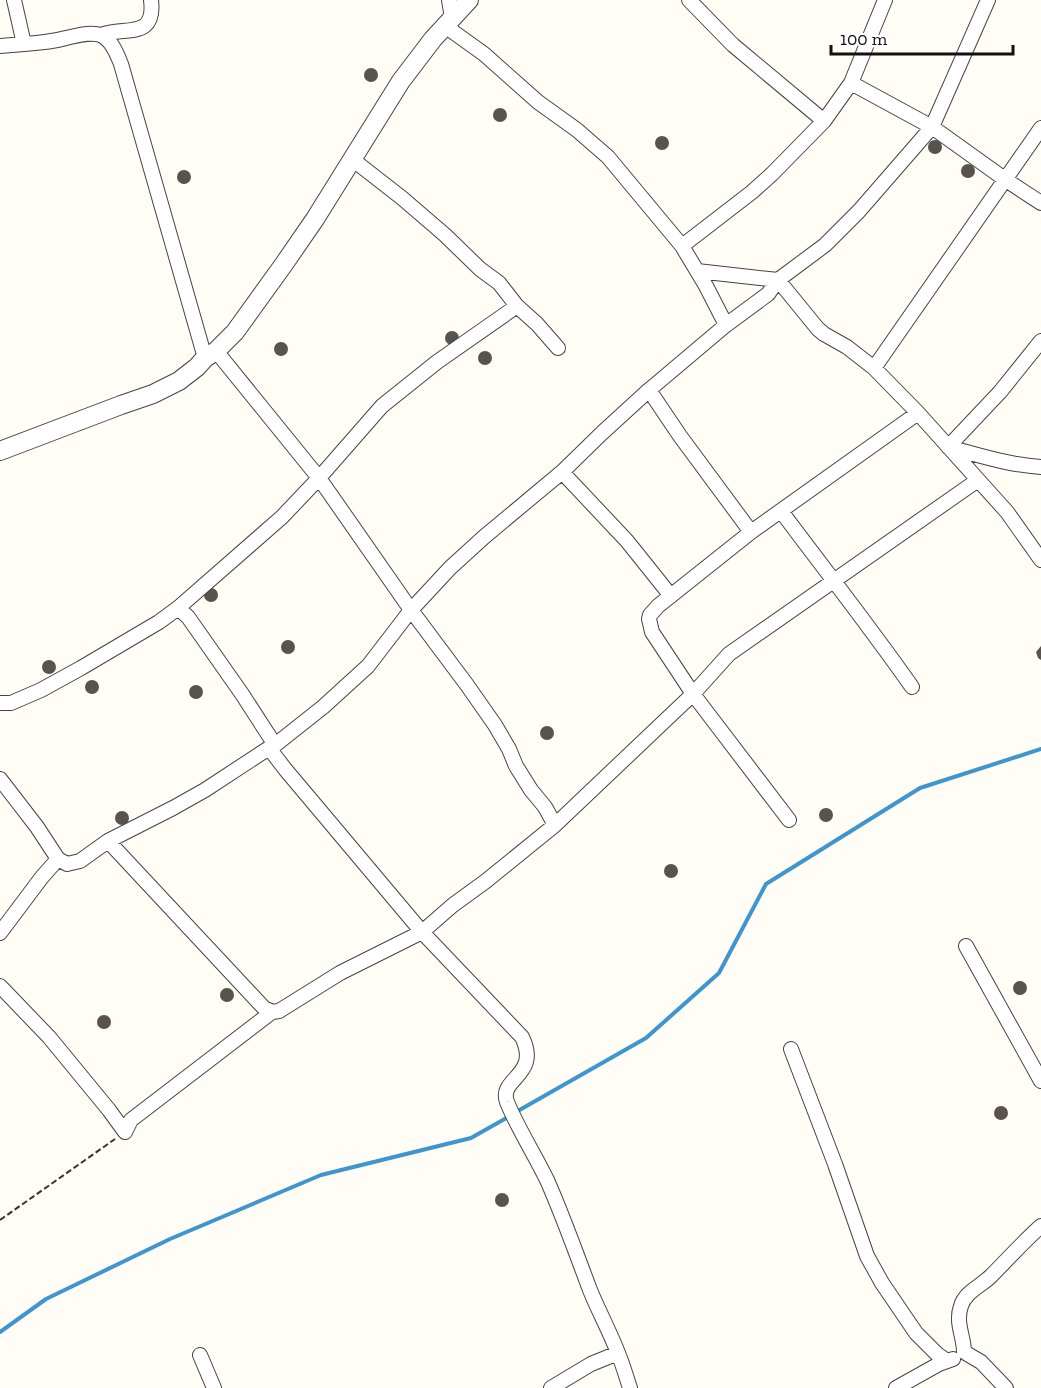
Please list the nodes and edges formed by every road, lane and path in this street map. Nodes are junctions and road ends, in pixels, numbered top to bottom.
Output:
1 (14, 0) edge
2 (151, 0) edge
3 (469, 0) edge
4 (689, 0) edge
5 (885, 0) edge
6 (988, 0) edge
7 (449, 14) edge
8 (101, 35) junction
9 (24, 44) junction
10 (0, 46) edge
11 (851, 83) junction
12 (824, 121) junction
13 (932, 127) junction
14 (1041, 128) edge
15 (352, 159) junction
16 (1006, 180) junction
17 (1041, 202) edge
18 (682, 246) junction
19 (697, 271) junction
20 (778, 280) junction
21 (517, 306) junction
22 (726, 325) junction
23 (1041, 341) edge
24 (558, 348) dead end
25 (210, 354) junction
26 (874, 368) junction
27 (649, 390) junction
28 (918, 413) junction
29 (948, 447) junction
30 (0, 451) edge
31 (1041, 467) edge
32 (562, 472) junction
33 (319, 478) junction
34 (978, 480) junction
35 (781, 511) junction
36 (751, 532) junction
37 (1041, 560) edge
38 (833, 581) junction
39 (670, 596) junction
40 (178, 608) junction
41 (411, 610) junction
42 (912, 687) dead end
43 (693, 694) junction
44 (0, 703) edge
45 (272, 747) junction
46 (0, 779) edge
47 (789, 820) dead end
48 (555, 825) junction
49 (108, 841) junction
50 (58, 859) junction
51 (422, 932) junction
52 (0, 933) edge
53 (966, 946) dead end
54 (0, 986) edge
55 (272, 1012) junction
56 (791, 1049) dead end
57 (1041, 1081) edge
58 (124, 1132) junction
59 (0, 1220) edge
60 (1041, 1226) edge
61 (964, 1352) junction
62 (618, 1353) junction
63 (200, 1355) dead end
64 (947, 1361) junction
65 (214, 1388) edge
66 (551, 1388) edge
67 (630, 1388) edge
68 (896, 1388) edge
69 (1006, 1388) edge

1 - 9 street
2 - 8 street
3 - 7 street
4 - 12 street
5 - 11 street
6 - 13 street
7 - 15 street
7 - 18 street
8 - 9 street
8 - 25 street
9 - 10 street
11 - 12 street
11 - 13 street
12 - 18 street
13 - 16 street
13 - 20 street
14 - 16 street
15 - 21 street
15 - 25 street
16 - 17 street
16 - 26 street
18 - 19 street
19 - 20 street
19 - 22 street
20 - 22 street
20 - 26 street
21 - 24 street
21 - 33 street
22 - 27 street
23 - 29 street
25 - 30 street
25 - 33 street
26 - 28 street
27 - 32 street
27 - 36 street
28 - 29 street
28 - 35 street
29 - 31 street
29 - 34 street
32 - 39 street
32 - 41 street
33 - 40 street
33 - 41 street
34 - 37 street
34 - 38 street
35 - 36 street
35 - 38 street
36 - 39 street
38 - 42 street
38 - 43 street
39 - 43 street
40 - 44 street
40 - 45 street
41 - 45 street
41 - 48 street
43 - 47 street
43 - 48 street
45 - 49 street
45 - 51 street
46 - 50 street
48 - 51 street
49 - 50 street
49 - 55 street
50 - 52 street
51 - 55 street
51 - 62 street
53 - 57 street
54 - 58 street
55 - 58 street
56 - 64 street
58 - 59 path
60 - 61 street
61 - 64 street
61 - 69 street
62 - 66 street
62 - 67 street
63 - 65 street
64 - 68 street

